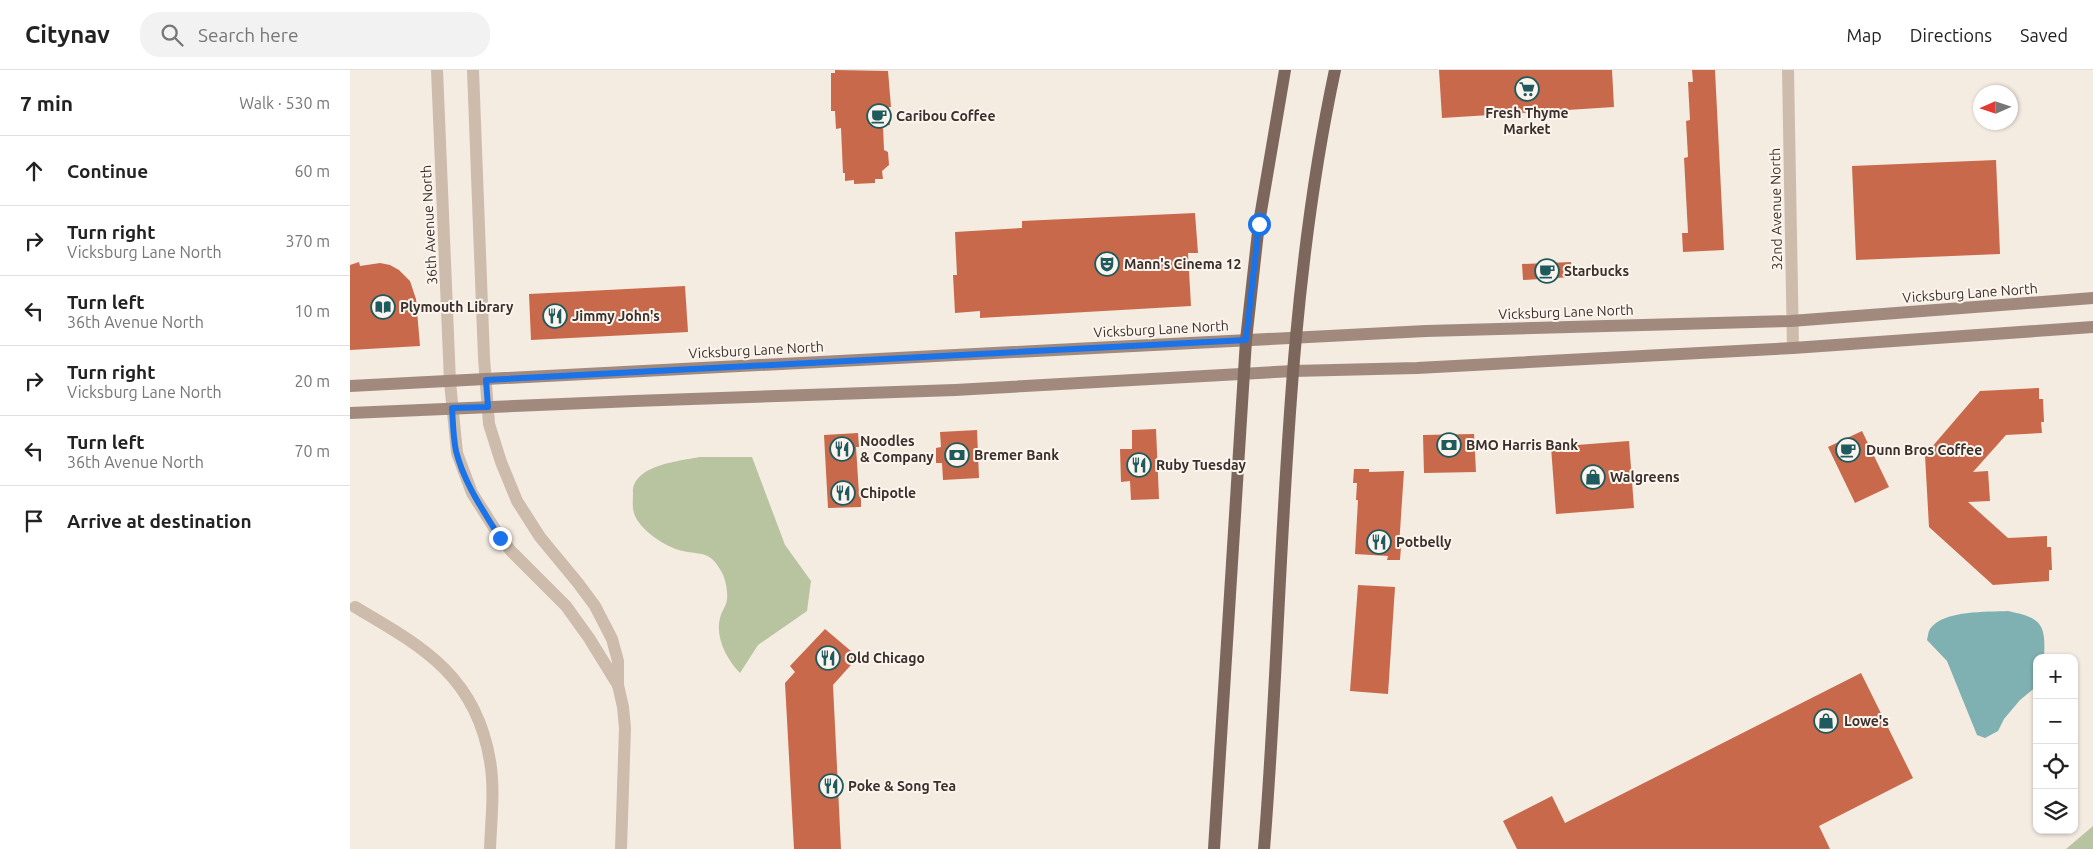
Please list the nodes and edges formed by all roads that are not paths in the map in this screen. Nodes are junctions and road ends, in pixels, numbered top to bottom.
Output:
1 (437, 70) edge
2 (473, 70) edge
3 (1285, 70) edge
4 (1335, 70) edge
5 (1788, 70) edge
6 (2093, 298) edge
7 (1792, 321) junction
8 (2093, 327) edge
9 (1296, 338) junction
10 (1246, 340) junction
11 (1793, 348) junction
12 (1293, 371) junction
13 (1244, 374) junction
14 (486, 380) junction
15 (450, 382) junction
16 (350, 386) edge
17 (488, 407) junction
18 (452, 408) junction
19 (350, 413) edge
20 (355, 608) dead end
21 (618, 685) junction
22 (490, 849) edge
23 (621, 849) edge
24 (1214, 849) edge
25 (1264, 849) edge

1 - 15 street, 36th Avenue North
2 - 14 street, 36th Avenue North
3 - 10 main road
4 - 9 main road
5 - 7 street, 32nd Avenue North
6 - 7 main road, Vicksburg Lane North
7 - 9 main road, Vicksburg Lane North
7 - 11 street, 32nd Avenue North
8 - 11 main road
9 - 10 main road, Vicksburg Lane North
9 - 12 main road
10 - 13 main road
10 - 14 main road, Vicksburg Lane North
11 - 12 main road
12 - 13 main road
12 - 25 main road
13 - 17 main road
13 - 24 main road
14 - 15 main road, Vicksburg Lane North
14 - 17 street, 36th Avenue North
15 - 16 main road, Vicksburg Lane North
15 - 18 street, 36th Avenue North
17 - 18 main road
17 - 21 street, 36th Avenue North
18 - 19 main road
18 - 21 street, 36th Avenue North
20 - 22 street
21 - 23 street, 36th Avenue North

